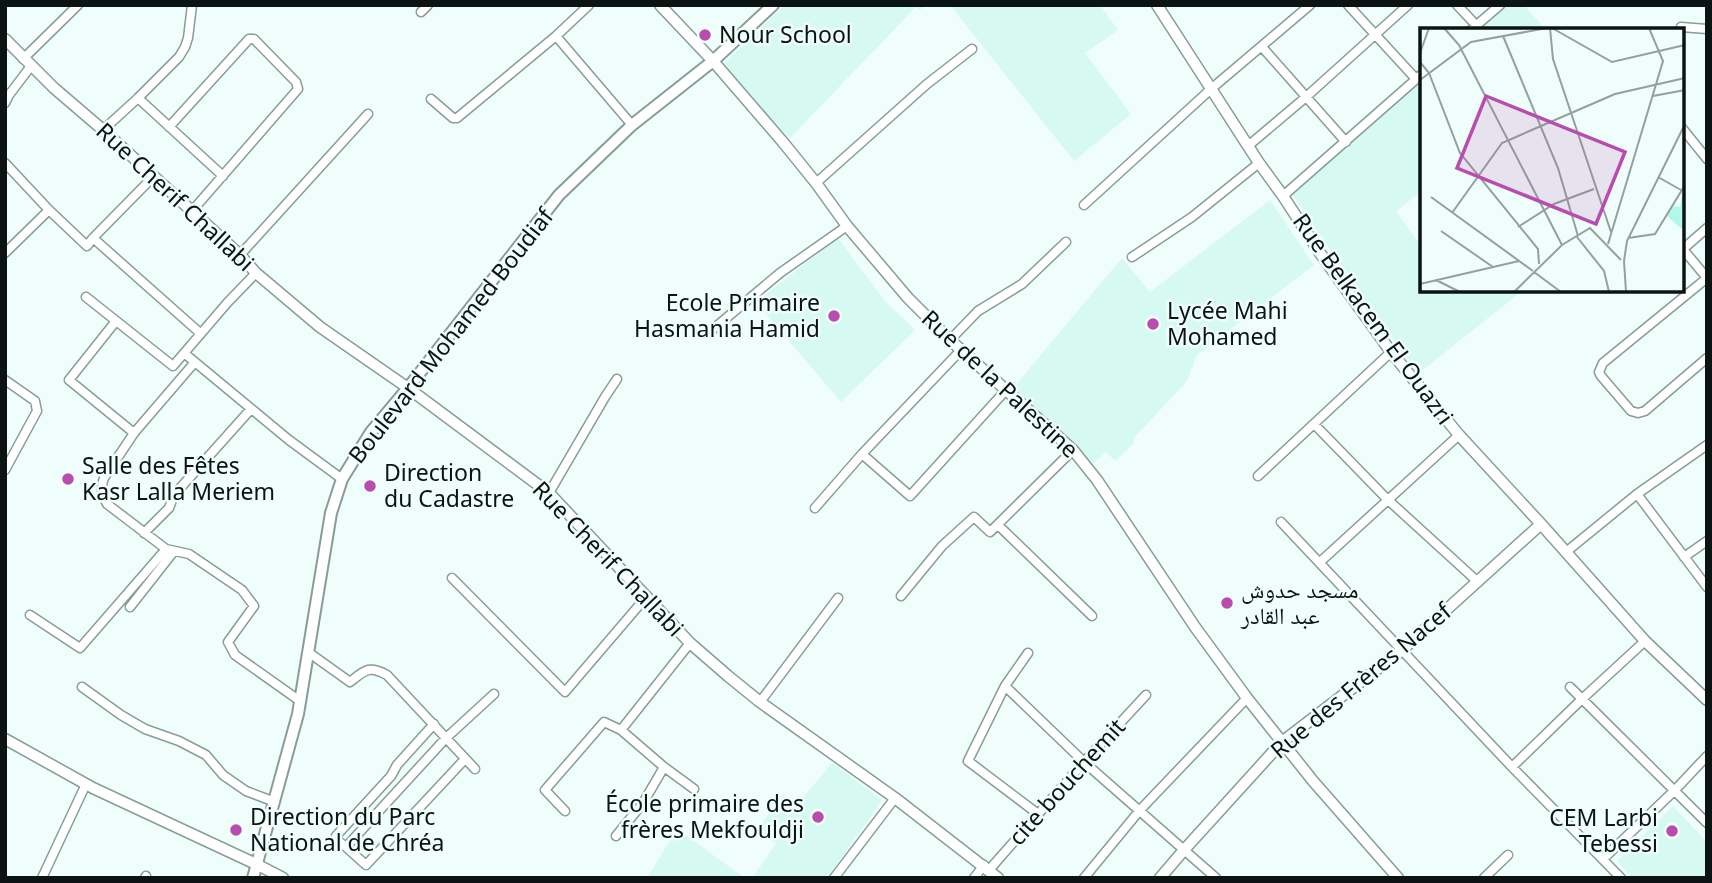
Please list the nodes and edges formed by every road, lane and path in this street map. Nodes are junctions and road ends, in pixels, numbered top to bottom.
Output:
1 (78, 5) edge
2 (192, 5) edge
3 (428, 5) edge
4 (590, 5) edge
5 (660, 5) edge
6 (773, 5) edge
7 (1157, 5) edge
8 (1310, 5) edge
9 (1348, 5) edge
10 (1408, 5) edge
11 (1457, 5) edge
12 (1500, 5) edge
13 (421, 12) dead end
14 (1474, 27) edge
15 (1681, 27) dead end
16 (1707, 29) edge
17 (1376, 35) junction
18 (556, 36) junction
19 (5, 39) edge
20 (1262, 47) junction
21 (972, 49) dead end
22 (713, 61) junction
23 (27, 62) junction
24 (1419, 76) edge
25 (1211, 89) junction
26 (1306, 97) junction
27 (138, 98) junction
28 (431, 99) dead end
29 (5, 103) edge
30 (368, 114) dead end
31 (632, 125) junction
32 (169, 127) junction
33 (103, 130) junction
34 (1684, 130) edge
35 (1346, 142) junction
36 (1248, 146) junction
37 (1707, 159) edge
38 (5, 163) edge
39 (1259, 163) junction
40 (223, 176) junction
41 (153, 177) junction
42 (816, 183) junction
43 (1283, 196) junction
44 (1084, 205) dead end
45 (49, 210) junction
46 (192, 211) junction
47 (847, 226) junction
48 (1707, 228) edge
49 (93, 238) junction
50 (1066, 242) dead end
51 (1684, 247) edge
52 (1684, 249) edge
53 (5, 253) edge
54 (240, 255) junction
55 (1132, 257) dead end
56 (256, 273) junction
57 (1707, 278) edge
58 (86, 297) dead end
59 (117, 321) junction
60 (712, 330) dead end
61 (200, 333) junction
62 (950, 340) junction
63 (962, 349) junction
64 (1391, 352) junction
65 (184, 353) junction
66 (1707, 358) edge
67 (195, 362) junction
68 (617, 379) dead end
69 (5, 380) edge
70 (408, 388) junction
71 (1006, 390) junction
72 (251, 409) junction
73 (1314, 424) junction
74 (134, 433) junction
75 (1459, 435) junction
76 (1707, 445) edge
77 (1073, 450) junction
78 (862, 454) junction
79 (5, 470) edge
80 (1258, 476) dead end
81 (341, 479) junction
82 (550, 493) junction
83 (1637, 494) junction
84 (1387, 499) junction
85 (815, 508) dead end
86 (1281, 522) dead end
87 (1541, 524) junction
88 (998, 525) junction
89 (144, 533) junction
90 (1707, 541) edge
91 (170, 550) junction
92 (1566, 552) junction
93 (1684, 558) junction
94 (1320, 562) junction
95 (452, 579) dead end
96 (1478, 582) junction
97 (1707, 587) edge
98 (647, 596) junction
99 (901, 596) dead end
100 (838, 598) dead end
101 (130, 607) dead end
102 (30, 615) dead end
103 (1092, 616) dead end
104 (1645, 641) junction
105 (690, 643) junction
106 (1402, 650) junction
107 (308, 652) junction
108 (1028, 653) dead end
109 (1005, 686) junction
110 (82, 687) dead end
111 (1570, 687) dead end
112 (1705, 693) edge
113 (494, 694) dead end
114 (1146, 695) dead end
115 (1247, 698) junction
116 (1582, 699) junction
117 (300, 701) junction
118 (760, 702) junction
119 (434, 724) junction
120 (621, 730) junction
121 (446, 738) junction
122 (5, 739) edge
123 (1282, 742) junction
124 (1707, 756) edge
125 (465, 759) junction
126 (1084, 762) junction
127 (664, 767) junction
128 (1512, 767) junction
129 (475, 769) dead end
130 (86, 784) junction
131 (694, 789) dead end
132 (1675, 790) junction
133 (895, 798) junction
134 (275, 802) junction
135 (1140, 810) junction
136 (565, 811) dead end
137 (1038, 814) junction
138 (1707, 823) edge
139 (616, 836) dead end
140 (346, 847) junction
141 (1184, 850) junction
142 (1508, 855) dead end
143 (1603, 859) junction
144 (256, 864) junction
145 (986, 868) junction
146 (42, 878) edge
147 (253, 878) edge
148 (282, 878) edge
149 (834, 878) edge
150 (974, 878) edge
151 (998, 878) edge
152 (1084, 878) edge
153 (1160, 878) edge
154 (1216, 878) edge
155 (1398, 878) edge
156 (1484, 878) edge
157 (1621, 878) edge

1 - 23 street
2 - 27 street
3 - 13 street
4 - 18 street
5 - 22 street, Rue de la Palestine
6 - 22 main road, Boulevard Mohamed Boudiaf
7 - 25 street, Rue Belkacem El Ouazri
8 - 20 street
9 - 17 street
10 - 17 street
11 - 14 street
12 - 14 street
15 - 16 street
17 - 24 street
17 - 26 street
18 - 28 street
18 - 31 street
19 - 23 street, Rue Cherif Challabi
20 - 25 street
20 - 26 street
21 - 42 street
22 - 31 main road, Boulevard Mohamed Boudiaf
22 - 42 street, Rue de la Palestine
23 - 29 street
23 - 33 street, Rue Cherif Challabi
24 - 35 street
25 - 36 street, Rue Belkacem El Ouazri
25 - 44 street
26 - 35 street
26 - 36 street
27 - 32 street
27 - 33 street
30 - 54 street
31 - 70 main road, Boulevard Mohamed Boudiaf
32 - 40 street
32 - 40 street
33 - 41 street, Rue Cherif Challabi
34 - 37 street
35 - 43 street
36 - 39 street, Rue Belkacem El Ouazri
38 - 45 street
39 - 43 street, Rue Belkacem El Ouazri
39 - 55 street
40 - 46 street
41 - 46 street, Rue Cherif Challabi
41 - 49 street
42 - 47 street, Rue de la Palestine
43 - 64 street, Rue Belkacem El Ouazri
45 - 49 street
45 - 53 street
46 - 54 street, Rue Cherif Challabi
47 - 60 street
47 - 62 street, Rue de la Palestine
48 - 51 street
49 - 61 street
50 - 62 street
52 - 57 street
54 - 56 street, Rue Cherif Challabi
56 - 61 street
56 - 70 street, Rue Cherif Challabi
57 - 66 street
58 - 59 street
59 - 65 street
59 - 74 street
61 - 65 street
62 - 63 street, Rue de la Palestine
63 - 71 street, Rue de la Palestine
63 - 78 street
64 - 73 street
64 - 75 street, Rue Belkacem El Ouazri
65 - 67 street
67 - 72 street
67 - 74 street
68 - 82 street
69 - 79 street
70 - 81 main road, Boulevard Mohamed Boudiaf
70 - 82 street, Rue Cherif Challabi
71 - 77 street, Rue de la Palestine
71 - 78 street
72 - 81 street
72 - 89 street
73 - 80 street
73 - 84 street
74 - 89 street
75 - 84 street
75 - 87 street, Rue Belkacem El Ouazri
76 - 83 street
77 - 88 street
77 - 115 street, Rue de la Palestine
78 - 85 street
81 - 107 main road, Boulevard Mohamed Boudiaf
82 - 98 street, Rue Cherif Challabi
83 - 92 street
83 - 93 street
84 - 94 street
84 - 96 street
86 - 94 street
87 - 92 street, Rue Belkacem El Ouazri
87 - 96 street, Rue des Frères Nacef
88 - 99 street
88 - 103 street
89 - 91 street
90 - 93 street
91 - 101 street
91 - 102 street
91 - 117 street
92 - 104 street, Rue Belkacem El Ouazri
93 - 97 street
94 - 106 street
95 - 98 street
96 - 106 street, Rue des Frères Nacef
98 - 105 street, Rue Cherif Challabi
100 - 118 street
104 - 112 street, Rue Belkacem El Ouazri
104 - 116 street
105 - 118 street, Rue Cherif Challabi
105 - 120 street
106 - 123 street, Rue des Frères Nacef
106 - 128 street
107 - 117 main road, Boulevard Mohamed Boudiaf
107 - 119 street
108 - 109 street
109 - 126 street
109 - 137 street
110 - 134 street
111 - 116 street
113 - 121 street
114 - 126 street, cite bouchemit
115 - 123 street, Rue de la Palestine
115 - 135 street
116 - 128 street
116 - 132 street
117 - 134 main road, Boulevard Mohamed Boudiaf
118 - 133 street, Rue Cherif Challabi
119 - 121 street
119 - 140 street
120 - 127 street
120 - 136 street
121 - 125 street
121 - 140 street
122 - 130 street
123 - 141 street, Rue des Frères Nacef
123 - 155 street, Rue de la Palestine
124 - 132 street
125 - 129 street
125 - 140 street
126 - 135 street
126 - 137 street, cite bouchemit
127 - 131 street
127 - 139 street
128 - 143 street
130 - 144 street
130 - 146 street
132 - 138 street
132 - 143 street
133 - 145 street, Rue Cherif Challabi
133 - 149 street
134 - 144 main road, Boulevard Mohamed Boudiaf
135 - 141 street
135 - 152 street
137 - 145 street, cite bouchemit
141 - 153 street, Rue des Frères Nacef
141 - 154 street
142 - 156 street
143 - 157 street
144 - 147 main road, Boulevard Mohamed Boudiaf
144 - 148 street
145 - 150 street, cite bouchemit
145 - 151 street, Rue Cherif Challabi

